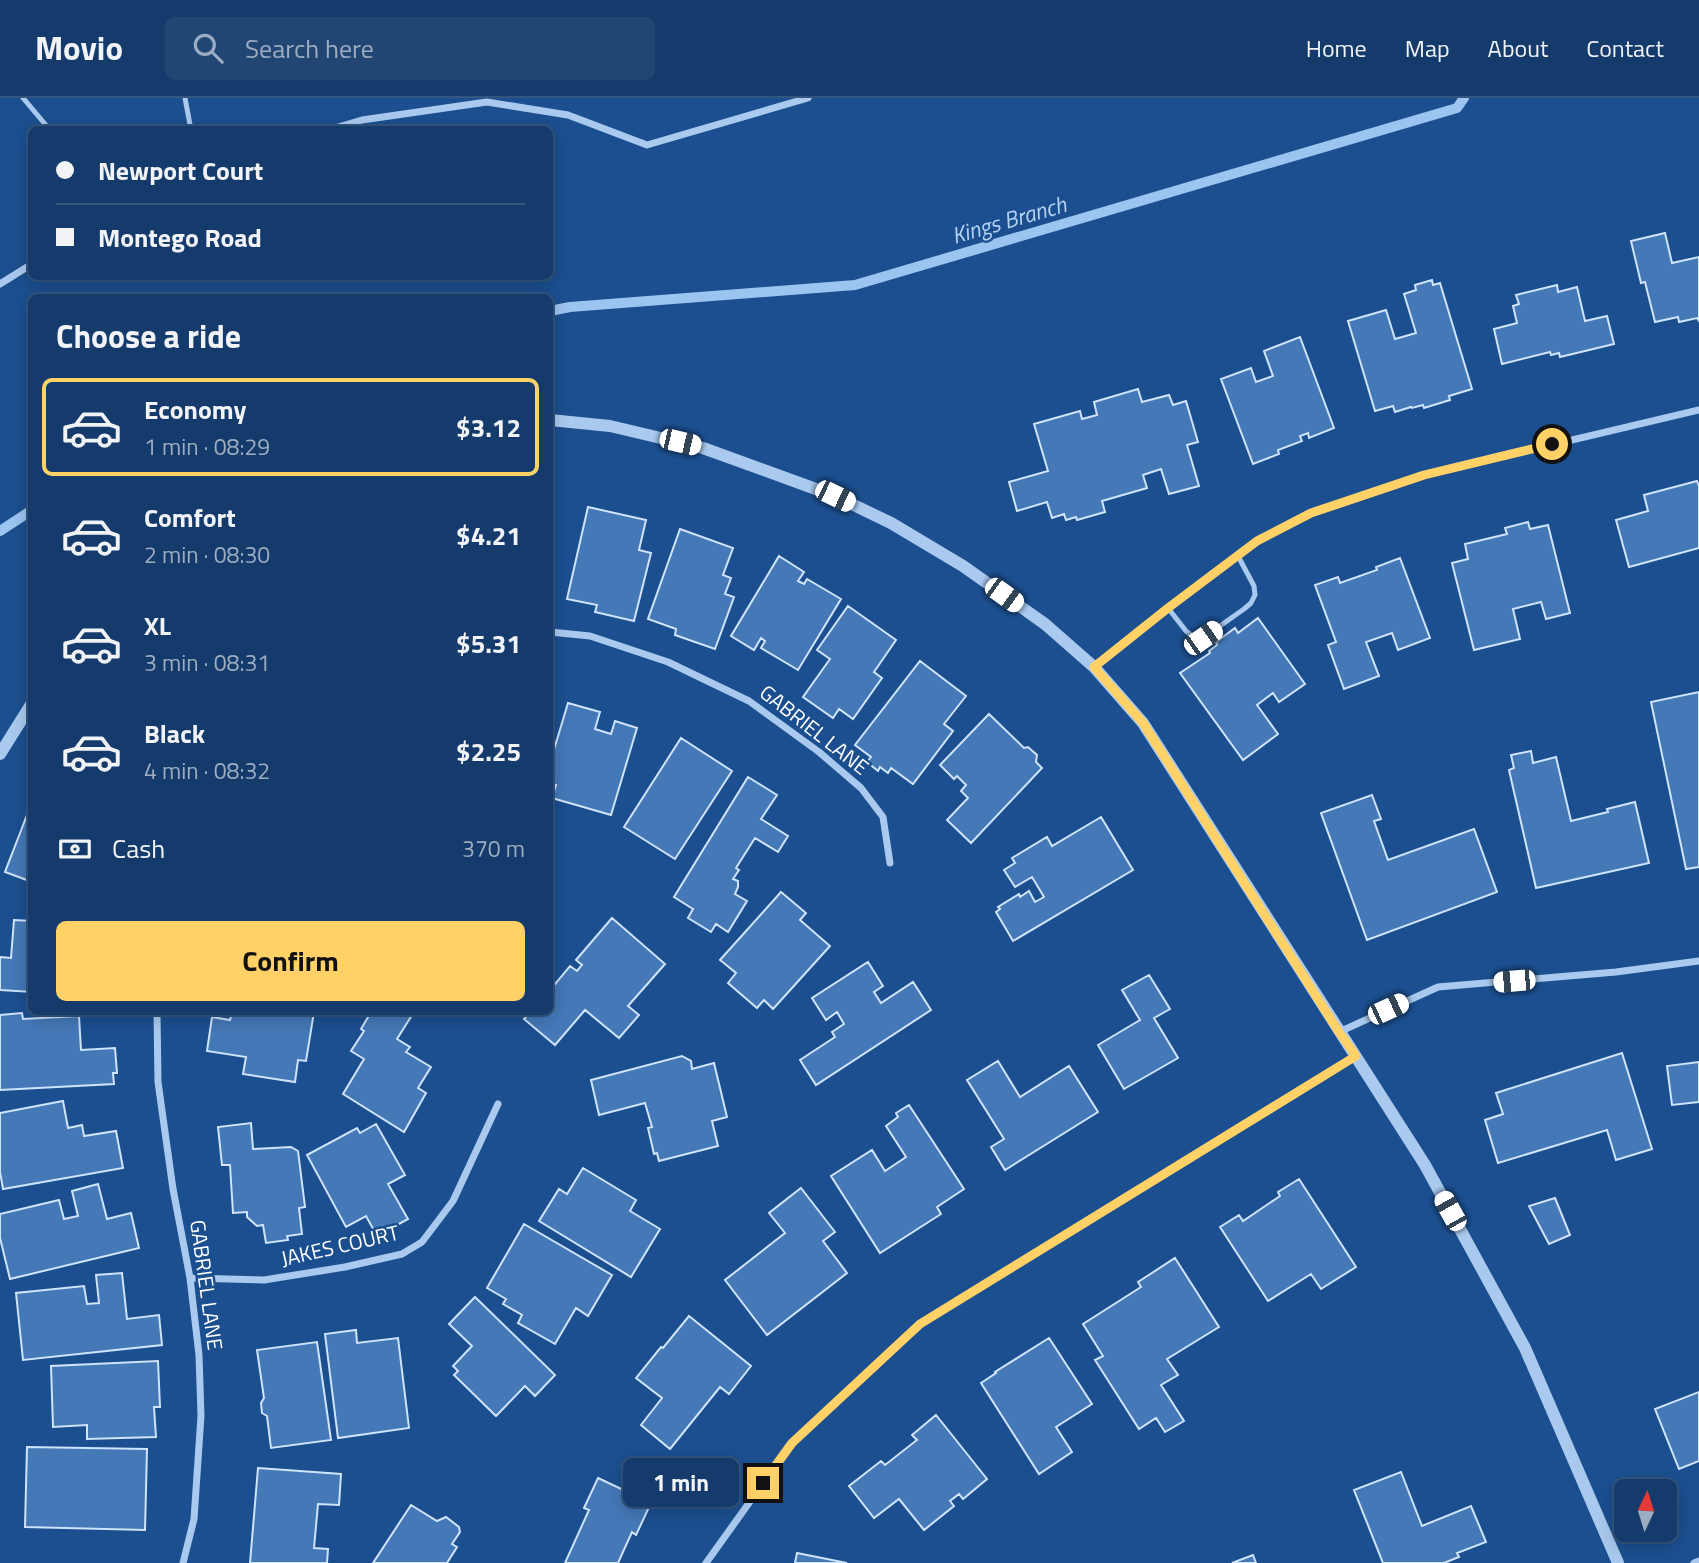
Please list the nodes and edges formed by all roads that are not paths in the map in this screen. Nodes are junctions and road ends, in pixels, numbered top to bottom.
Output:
1 (23, 98) edge
2 (185, 98) edge
3 (808, 98) edge
4 (47, 126) edge
5 (190, 126) edge
6 (342, 126) edge
7 (28, 266) edge
8 (0, 284) edge
9 (1699, 410) edge
10 (553, 420) edge
11 (1237, 556) junction
12 (1168, 608) junction
13 (553, 632) edge
14 (1094, 667) junction
15 (28, 709) edge
16 (0, 754) edge
17 (890, 863) dead end
18 (1699, 961) edge
19 (157, 1015) edge
20 (1339, 1032) junction
21 (1356, 1056) junction
22 (498, 1104) dead end
23 (190, 1278) junction
24 (1699, 1561) edge
25 (183, 1563) edge
26 (706, 1563) edge
27 (1618, 1563) edge
28 (1694, 1563) edge

1 - 4 lane
2 - 5 lane
3 - 6 street
7 - 8 street
9 - 11 street
10 - 14 street
11 - 12 street
11 - 12 lane
12 - 14 street
13 - 17 street, GABRIEL LANE
14 - 20 street
15 - 16 street
18 - 20 street
19 - 23 street, GABRIEL LANE
20 - 21 street
21 - 26 street
21 - 27 street
22 - 23 street, JAKES COURT
23 - 25 street, GABRIEL LANE
24 - 28 street

